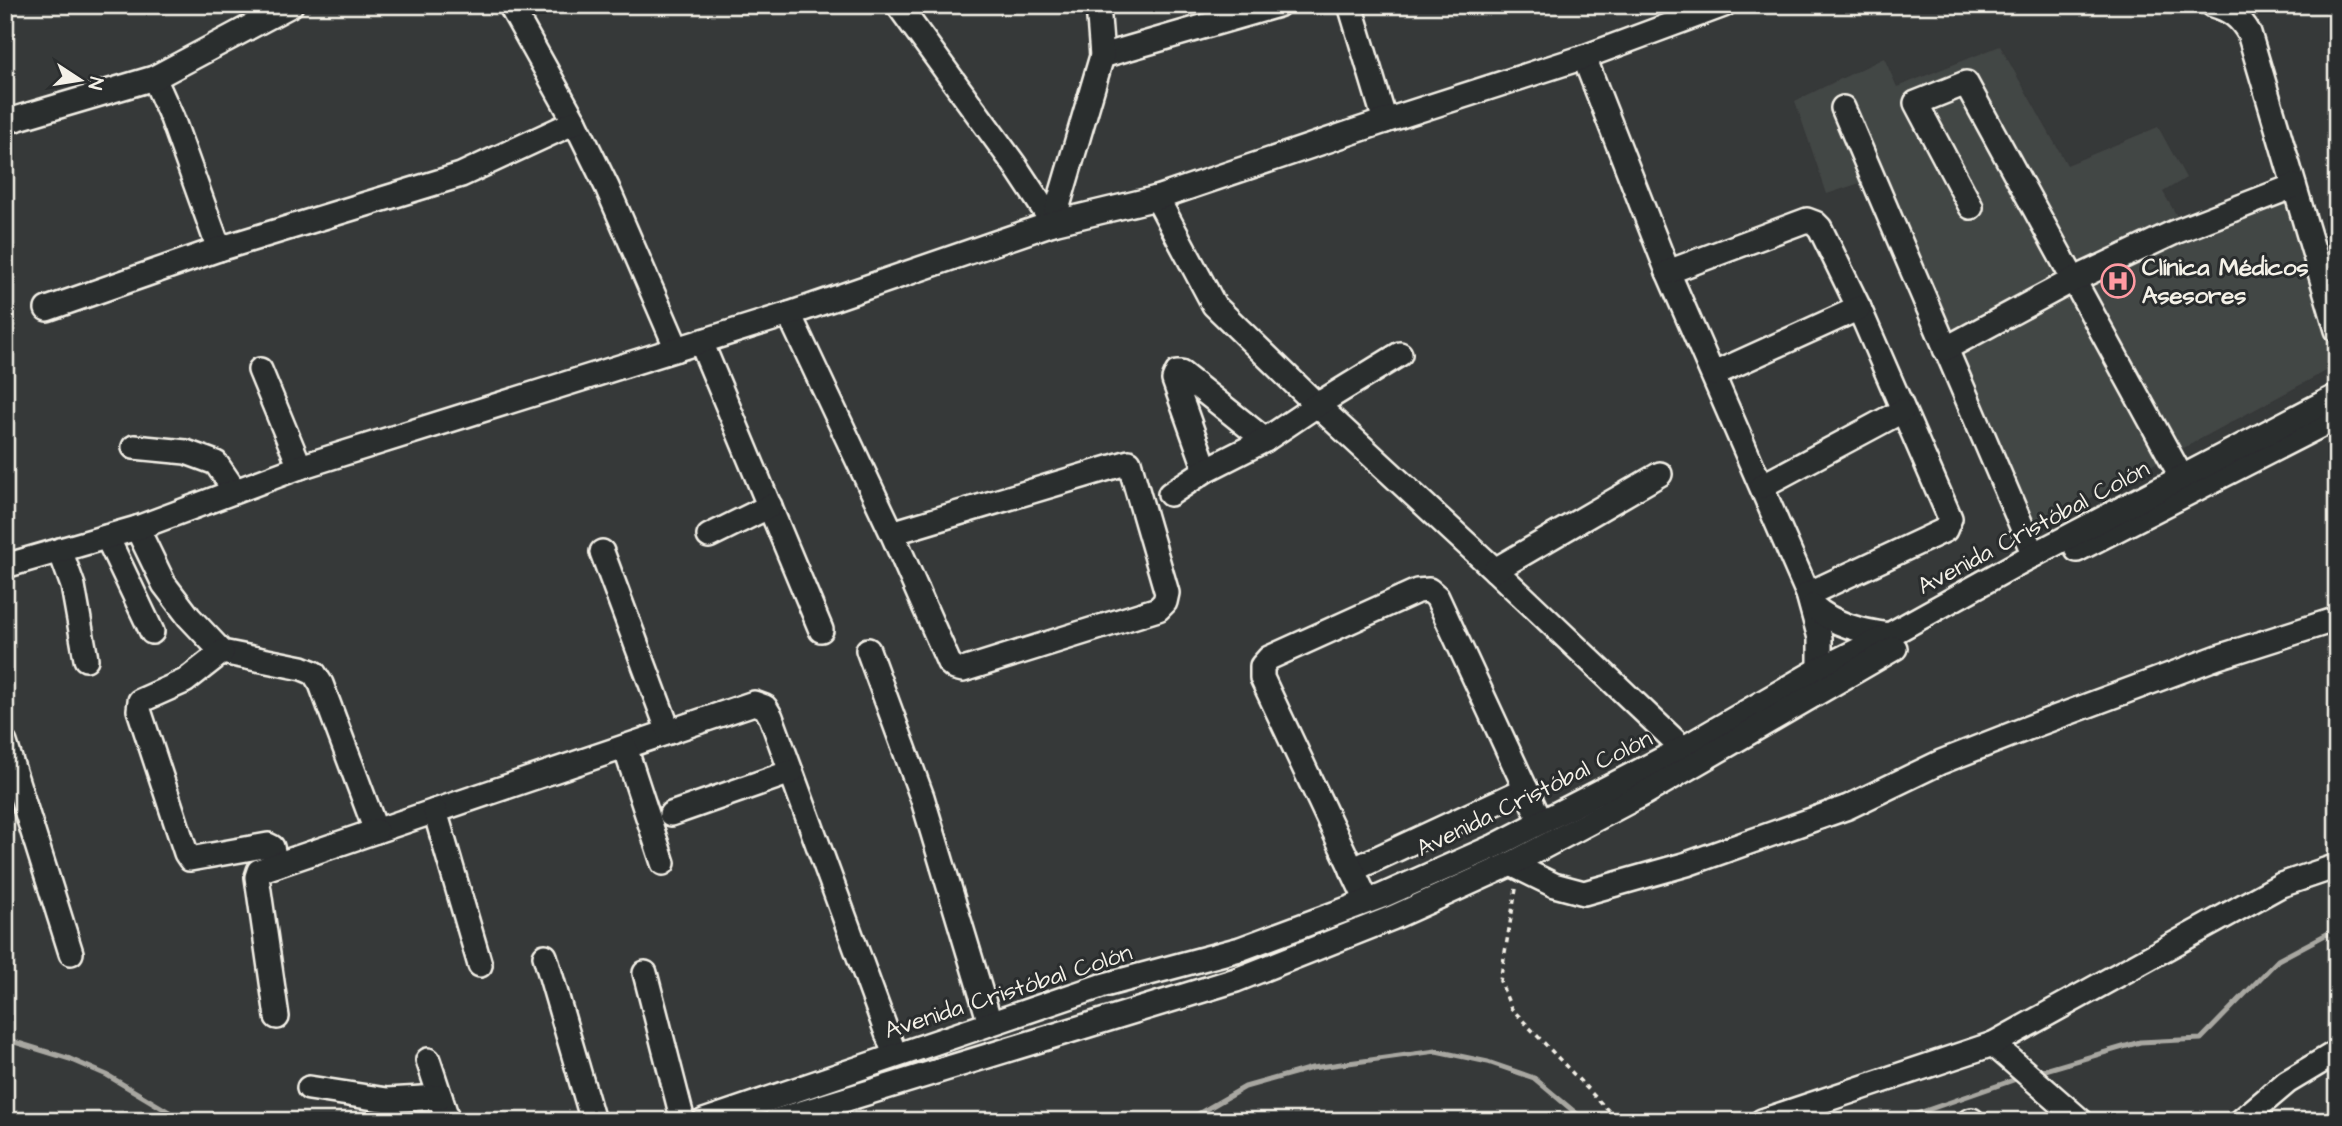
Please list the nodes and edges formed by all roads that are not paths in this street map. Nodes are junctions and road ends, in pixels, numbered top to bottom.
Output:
1 (291, 5) edge
2 (510, 5) edge
3 (898, 5) edge
4 (1098, 5) edge
5 (1278, 5) edge
6 (1350, 5) edge
7 (1724, 5) edge
8 (2213, 5) edge
9 (1102, 56) junction
10 (1584, 57) junction
11 (154, 78) junction
12 (1843, 108) dead end
13 (1385, 121) junction
14 (5, 122) edge
15 (575, 122) junction
16 (2294, 186) junction
17 (1157, 198) junction
18 (1971, 206) dead end
19 (1053, 223) junction
20 (219, 249) junction
21 (1668, 272) junction
22 (2073, 280) junction
23 (1859, 307) junction
24 (47, 309) dead end
25 (789, 314) junction
26 (2337, 330) edge
27 (701, 342) junction
28 (677, 349) junction
29 (1945, 349) junction
30 (1400, 354) dead end
31 (260, 370) dead end
32 (1714, 374) junction
33 (2337, 396) edge
34 (1317, 405) junction
35 (1902, 411) junction
36 (2337, 417) edge
37 (1265, 440) junction
38 (134, 447) dead end
39 (300, 467) junction
40 (1206, 470) junction
41 (1660, 474) dead end
42 (2182, 478) junction
43 (1762, 486) junction
44 (235, 491) junction
45 (1171, 494) dead end
46 (769, 506) junction
47 (137, 528) junction
48 (892, 533) junction
49 (709, 536) dead end
50 (107, 537) junction
51 (60, 550) junction
52 (602, 552) dead end
53 (2034, 555) junction
54 (5, 566) edge
55 (1495, 570) junction
56 (1811, 600) junction
57 (2337, 619) edge
58 (821, 630) dead end
59 (152, 632) dead end
60 (1889, 635) junction
61 (867, 650) dead end
62 (222, 652) junction
63 (86, 659) dead end
64 (1820, 670) junction
65 (669, 732) junction
66 (5, 743) edge
67 (625, 747) junction
68 (1691, 755) junction
69 (791, 772) junction
70 (1526, 789) junction
71 (435, 811) junction
72 (671, 814) dead end
73 (1541, 822) junction
74 (376, 831) junction
75 (663, 863) dead end
76 (276, 865) junction
77 (2337, 866) edge
78 (1515, 867) junction
79 (1352, 870) junction
80 (1367, 901) junction
81 (71, 953) dead end
82 (544, 956) dead end
83 (480, 965) dead end
84 (645, 973) dead end
85 (277, 1017) dead end
86 (990, 1023) junction
87 (1993, 1044) junction
88 (2337, 1052) edge
89 (895, 1055) junction
90 (428, 1060) dead end
91 (309, 1088) dead end
92 (440, 1097) junction
93 (1764, 1120) edge
94 (448, 1121) edge
95 (593, 1121) edge
96 (683, 1121) edge
97 (704, 1121) edge
98 (775, 1121) edge
99 (2081, 1121) edge
100 (2241, 1121) edge

1 - 11 street
2 - 15 street
3 - 19 street
4 - 9 street
5 - 9 street
6 - 13 street
7 - 10 street
8 - 16 street
9 - 19 street
10 - 13 street
10 - 21 street
11 - 14 street
11 - 20 street
12 - 29 street
13 - 17 street
15 - 20 street
15 - 28 street
16 - 22 street
16 - 26 street
17 - 19 street
17 - 34 street
18 - 22 street
19 - 25 street
20 - 24 street
21 - 23 street
21 - 32 street
22 - 29 street
22 - 42 street
23 - 32 street
23 - 35 street
25 - 27 street
25 - 48 street
27 - 28 street
27 - 46 street
28 - 39 street
29 - 53 street
30 - 34 street
31 - 39 street
32 - 43 street
33 - 42 street, Avenida Cristóbal Colón
34 - 37 street
34 - 55 street
35 - 43 street
35 - 56 street
36 - 68 street, Avenida Cristóbal Colón
37 - 40 street
37 - 40 street
38 - 44 street
39 - 44 street
40 - 45 street
41 - 55 street
42 - 53 street, Avenida Cristóbal Colón
43 - 56 street
44 - 47 street
46 - 49 street
46 - 58 street
47 - 50 street
47 - 62 street
48 - 48 street
50 - 51 street
50 - 59 street
51 - 54 street
51 - 63 street
52 - 65 street
53 - 60 street, Avenida Cristóbal Colón
55 - 68 street
56 - 60 street
56 - 64 street
57 - 78 street
60 - 64 street, Avenida Cristóbal Colón
61 - 86 street
62 - 74 street
62 - 76 street
64 - 68 street, Avenida Cristóbal Colón
65 - 67 street
65 - 69 street
66 - 81 street
67 - 71 street
67 - 75 street
68 - 73 street, Avenida Cristóbal Colón
68 - 78 street, Avenida Cristóbal Colón
69 - 72 street
69 - 89 street
70 - 73 street
70 - 79 street
70 - 79 street
71 - 74 street
71 - 83 street
73 - 80 street, Avenida Cristóbal Colón
74 - 76 street
76 - 85 street
77 - 87 street
78 - 98 street, Avenida Cristóbal Colón
79 - 80 street
80 - 86 street, Avenida Cristóbal Colón
82 - 95 street
84 - 96 street
86 - 89 street, Avenida Cristóbal Colón
87 - 93 street
87 - 99 street
88 - 100 street
89 - 97 street, Avenida Cristóbal Colón
90 - 92 street
91 - 92 street
92 - 94 street

